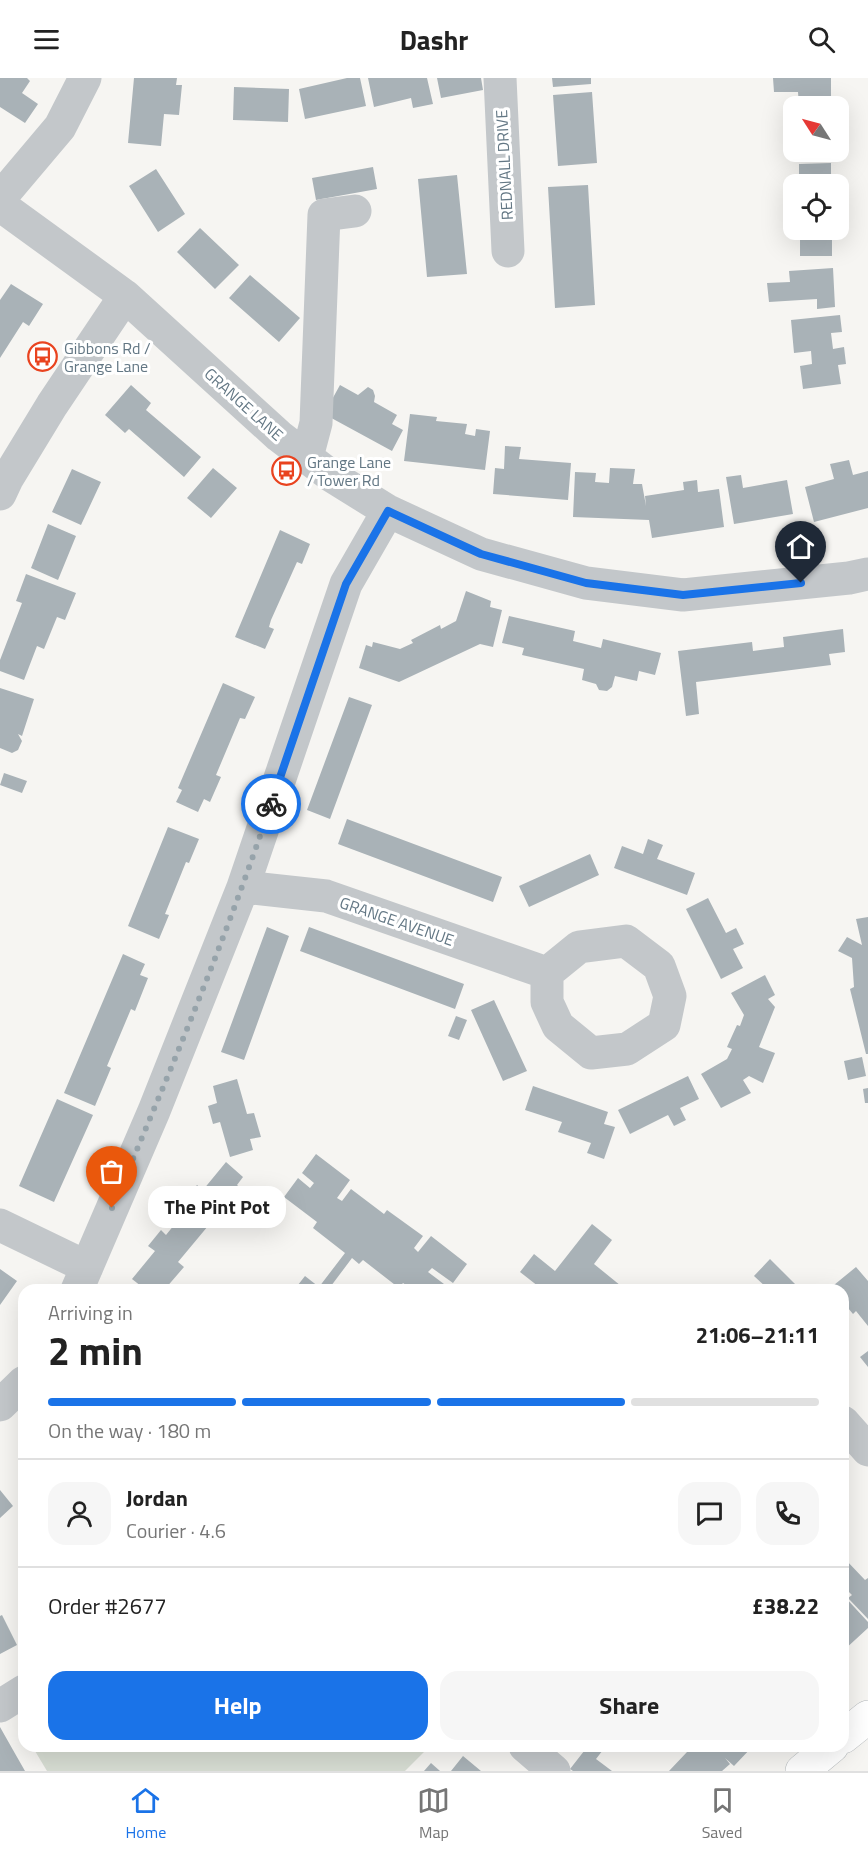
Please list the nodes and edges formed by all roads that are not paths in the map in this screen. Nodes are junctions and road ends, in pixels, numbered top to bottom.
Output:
1 (85, 78) edge
2 (500, 78) edge
3 (0, 198) edge
4 (0, 204) edge
5 (355, 211) dead end
6 (508, 252) dead end
7 (125, 296) junction
8 (307, 458) junction
9 (0, 494) edge
10 (388, 511) junction
11 (868, 574) edge
12 (243, 887) junction
13 (547, 973) dead end
14 (0, 1225) edge
15 (82, 1278) edge
16 (849, 1429) edge
17 (868, 1450) edge
18 (18, 1695) edge
19 (0, 1706) edge
20 (868, 1717) edge
21 (849, 1732) edge
22 (532, 1752) edge
23 (825, 1752) edge
24 (554, 1771) edge
25 (802, 1771) edge

1 - 3 street
2 - 6 street, REDNALL DRIVE
4 - 7 street, GRANGE LANE
5 - 8 street
7 - 8 street, GRANGE LANE
7 - 9 street
8 - 10 street, GRANGE LANE
10 - 11 street, GRANGE LANE
10 - 12 street
12 - 13 street, GRANGE AVENUE
12 - 15 street
14 - 15 street
16 - 17 street
18 - 19 street
20 - 21 main road
22 - 24 street
23 - 25 main road

